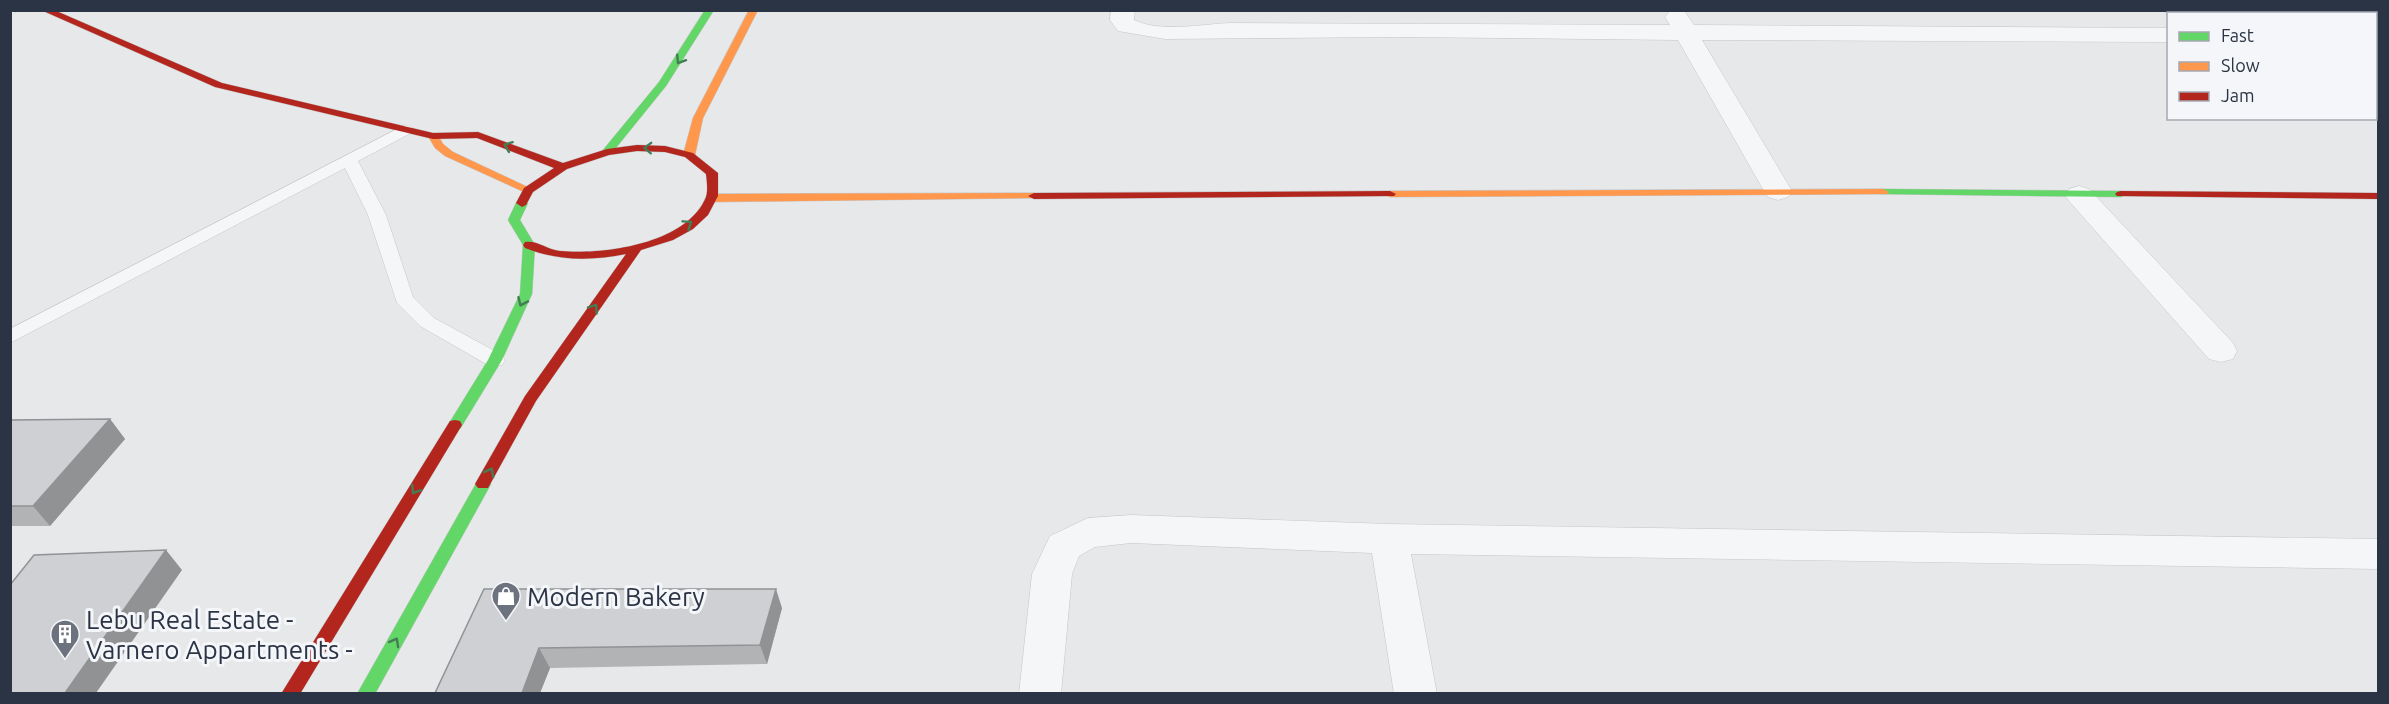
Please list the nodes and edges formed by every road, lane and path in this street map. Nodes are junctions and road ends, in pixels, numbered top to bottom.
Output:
1 (45, 10) edge
2 (710, 10) edge
3 (754, 10) edge
4 (1123, 10) edge
5 (1302, 20) edge
6 (1679, 21) edge
7 (2167, 35) edge
8 (405, 130) junction
9 (433, 136) junction
10 (607, 152) junction
11 (689, 155) junction
12 (349, 160) junction
13 (563, 167) junction
14 (528, 190) junction
15 (1778, 191) junction
16 (2079, 195) junction
17 (2379, 196) edge
18 (712, 198) junction
19 (529, 245) junction
20 (635, 250) junction
21 (10, 337) edge
22 (2221, 351) dead end
23 (495, 360) junction
24 (1389, 539) junction
25 (2373, 560) edge
26 (290, 693) edge
27 (366, 693) edge
28 (1040, 693) edge
29 (1416, 693) edge

1 - 8 street
2 -> 10 street
3 - 11 street
4 - 5 street
5 - 6 street
6 - 7 street
6 - 15 street
8 - 9 street
8 - 12 lane
13 -> 9 street
9 - 14 street
11 -> 10 street
10 - 13 street
11 - 18 street
12 - 21 lane
12 - 23 lane
13 - 14 street
14 - 19 street
15 - 16 street
15 - 18 street
16 - 17 street
16 - 22 street
20 -> 18 street
19 - 20 street
19 -> 23 street
27 -> 20 street
23 -> 26 street
24 - 25 street
24 - 28 street
24 - 29 street

